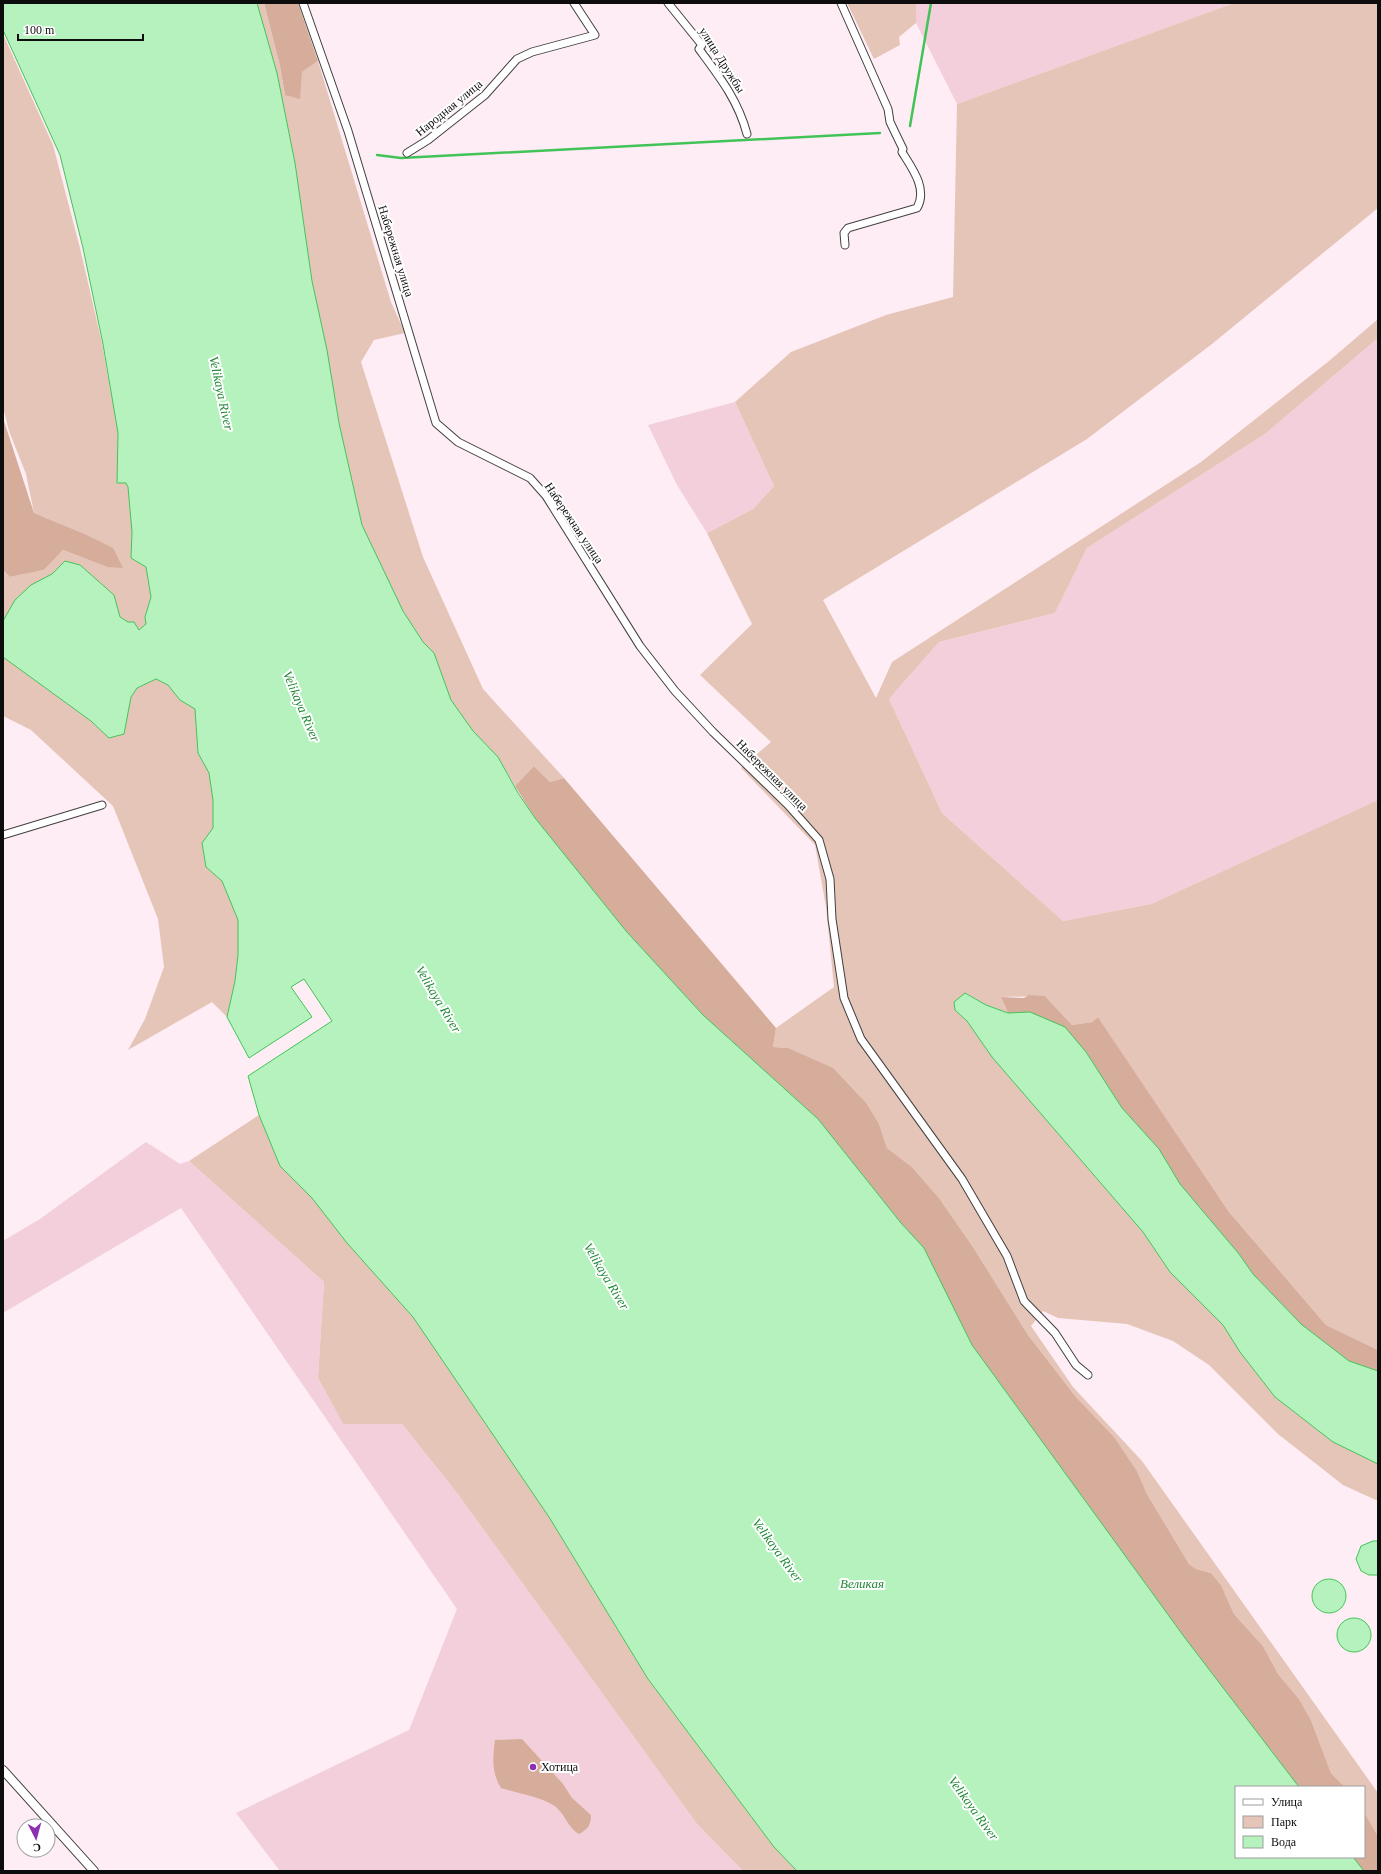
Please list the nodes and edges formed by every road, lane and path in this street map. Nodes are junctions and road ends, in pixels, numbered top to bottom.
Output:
1 (303, 3) edge
2 (574, 3) edge
3 (668, 3) edge
4 (840, 3) edge
5 (747, 134) dead end
6 (407, 153) dead end
7 (845, 245) dead end
8 (102, 805) dead end
9 (3, 835) edge
10 (1088, 1375) dead end
11 (3, 1770) edge
12 (94, 1871) edge

1 - 10 street, Набережная улица
2 - 6 street, Народная улица
3 - 5 street, улица Дружбы
4 - 7 street
8 - 9 street
11 - 12 street

